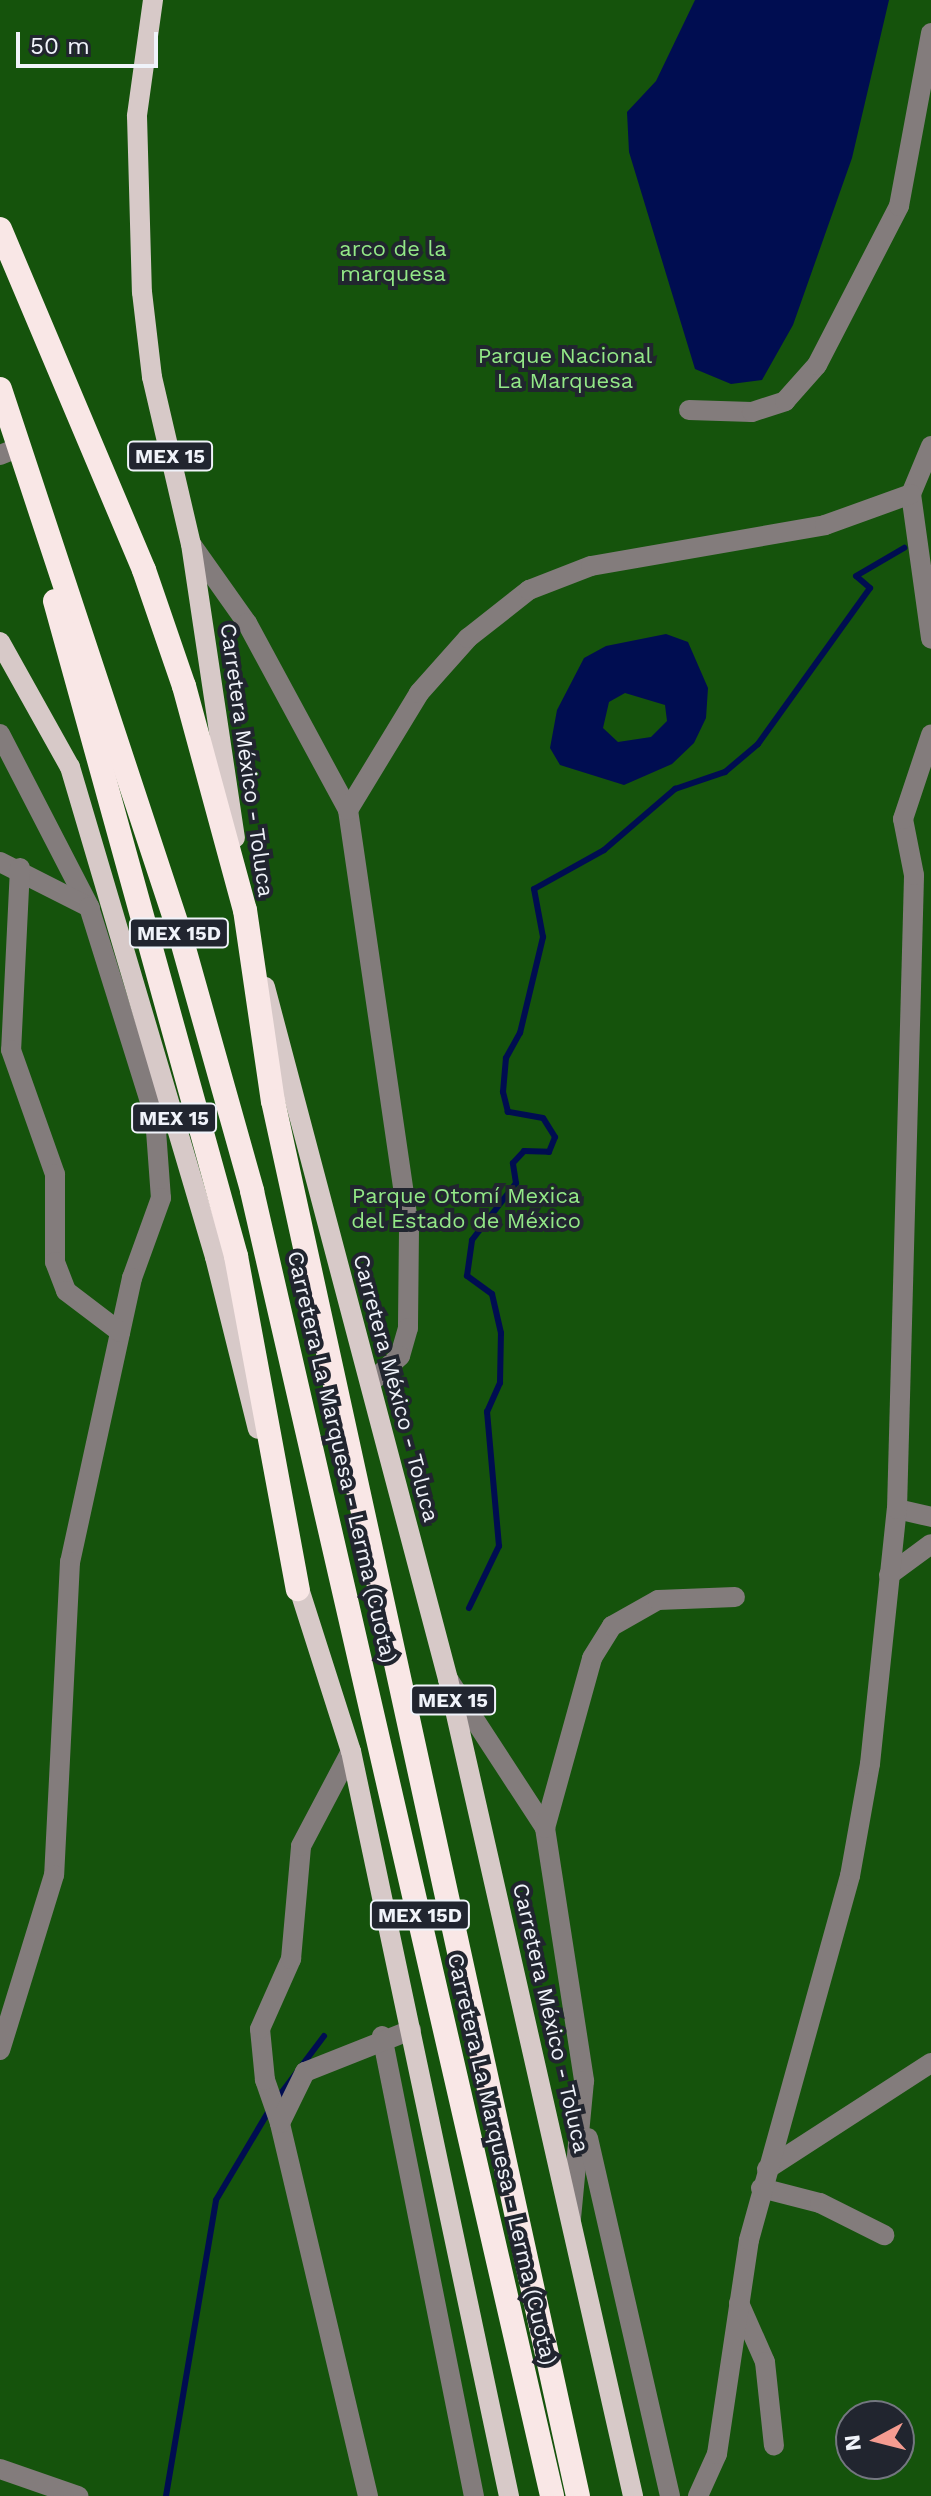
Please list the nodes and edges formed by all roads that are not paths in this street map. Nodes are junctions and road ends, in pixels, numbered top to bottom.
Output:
1 (153, 0) edge
2 (931, 33) edge
3 (0, 229) edge
4 (0, 389) edge
5 (689, 410) dead end
6 (931, 446) edge
7 (8, 452) edge
8 (911, 494) junction
9 (44, 539) junction
10 (191, 544) junction
11 (931, 639) edge
12 (0, 642) edge
13 (0, 734) edge
14 (931, 735) edge
15 (348, 810) junction
16 (10, 865) edge
17 (922, 872) edge
18 (89, 907) junction
19 (245, 910) junction
20 (117, 922) junction
21 (120, 1332) junction
22 (370, 1383) junction
23 (897, 1509) junction
24 (931, 1517) edge
25 (931, 1544) edge
26 (889, 1575) junction
27 (298, 1589) junction
28 (735, 1597) dead end
29 (448, 1679) junction
30 (351, 1751) junction
31 (545, 1828) junction
32 (411, 2030) junction
33 (382, 2036) junction
34 (0, 2050) edge
35 (931, 2063) edge
36 (278, 2117) junction
37 (585, 2126) junction
38 (764, 2179) junction
39 (571, 2218) junction
40 (884, 2235) dead end
41 (738, 2299) junction
42 (774, 2446) dead end
43 (0, 2469) edge
44 (78, 2496) edge
45 (368, 2496) edge
46 (474, 2496) edge
47 (509, 2496) edge
48 (552, 2496) edge
49 (578, 2496) edge
50 (633, 2496) edge
51 (670, 2496) edge
52 (698, 2496) edge

1 - 10 main road, Carretera México - Toluca / MEX 15
2 - 5 street
3 - 19 highway, MEX 15D
4 - 7 highway, MEX 15D
6 - 8 street
7 - 9 highway, MEX 15D
8 - 11 street
8 - 15 street
9 - 27 highway
9 - 48 highway, Carretera La Marquesa - Lerma (Cuota) / MEX 15D
10 - 15 street
10 - 19 main road, Carretera México - Toluca / MEX 15
12 - 20 main road, MEX 15
13 - 18 street
14 - 17 street
15 - 22 street
16 - 18 street
16 - 21 street
17 - 23 street
18 - 20 street
18 - 21 street
19 - 22 main road, Carretera México - Toluca / MEX 15
19 - 49 highway, Carretera La Marquesa - Lerma (Cuota) / MEX 15D
20 - 27 main road, MEX 15
21 - 34 street
22 - 29 main road, Carretera México - Toluca / MEX 15
23 - 24 street
23 - 26 street
25 - 26 street
26 - 38 street
27 - 30 main road, MEX 15
28 - 31 street
29 - 31 street
29 - 39 main road, Carretera México - Toluca / MEX 15
30 - 32 main road, MEX 15
30 - 36 street
31 - 37 street
32 - 33 street
32 - 47 main road, MEX 15
33 - 36 street
33 - 46 street
35 - 38 street
36 - 45 street
37 - 39 street
37 - 51 street
38 - 40 street
38 - 41 street
39 - 50 main road, Carretera México - Toluca / MEX 15
41 - 42 street
41 - 52 street
43 - 44 street

